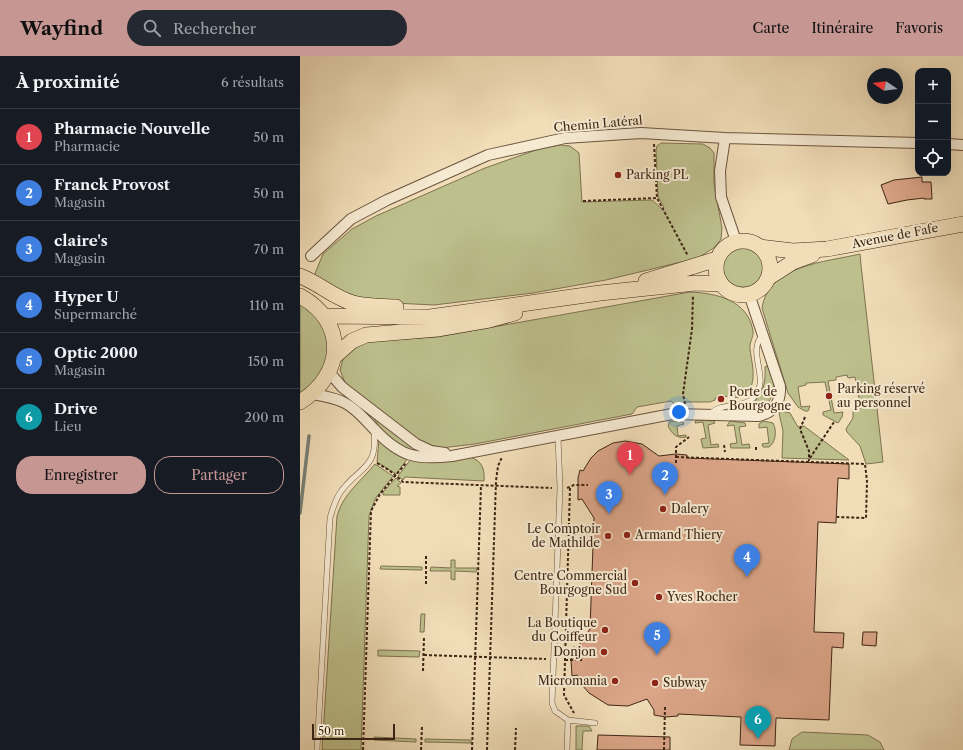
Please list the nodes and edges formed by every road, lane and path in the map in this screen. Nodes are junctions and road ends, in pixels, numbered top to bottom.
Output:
1 (654, 133) junction
2 (725, 138) junction
3 (915, 143) edge
4 (951, 144) edge
5 (963, 145) edge
6 (657, 198) junction
7 (584, 201) dead end
8 (963, 224) edge
9 (736, 241) junction
10 (760, 247) junction
11 (828, 249) junction
12 (311, 256) dead end
13 (717, 259) junction
14 (695, 275) junction
15 (300, 276) edge
16 (768, 278) junction
17 (721, 284) junction
18 (749, 294) junction
19 (300, 296) edge
20 (572, 298) junction
21 (487, 309) junction
22 (324, 316) junction
23 (763, 335) junction
24 (334, 357) junction
25 (330, 372) junction
26 (313, 394) junction
27 (300, 402) edge
28 (687, 407) dead end
29 (709, 415) junction
30 (806, 417) dead end
31 (834, 422) dead end
32 (374, 430) junction
33 (558, 436) junction
34 (689, 437) dead end
35 (724, 446) dead end
36 (756, 447) dead end
37 (725, 452) dead end
38 (756, 452) dead end
39 (465, 453) junction
40 (503, 455) dead end
41 (412, 456) junction
42 (676, 457) junction
43 (371, 460) junction
44 (809, 460) junction
45 (676, 463) dead end
46 (396, 476) junction
47 (588, 485) dead end
48 (481, 486) junction
49 (496, 486) junction
50 (560, 488) junction
51 (570, 488) junction
52 (837, 517) dead end
53 (426, 555) dead end
54 (426, 584) dead end
55 (424, 637) dead end
56 (424, 655) junction
57 (475, 657) junction
58 (490, 657) junction
59 (554, 659) junction
60 (565, 660) junction
61 (582, 660) dead end
62 (423, 671) dead end
63 (666, 707) dead end
64 (568, 720) junction
65 (574, 721) junction
66 (595, 723) dead end
67 (422, 726) dead end
68 (516, 728) dead end
69 (317, 750) edge
70 (363, 750) edge
71 (421, 750) edge
72 (472, 750) edge
73 (487, 750) edge
74 (515, 750) edge
75 (567, 750) edge
76 (664, 750) edge

1 - 2 street, Chemin Latéral
1 - 6 path
1 - 12 street, Chemin Latéral
2 - 3 street, Chemin Latéral
2 - 9 street
4 - 5 street
6 - 7 path
6 - 14 path
8 - 11 main road, Avenue de Fafe
9 - 10 main road
9 - 13 main road
10 - 11 main road, Avenue de Fafe
10 - 16 main road
11 - 16 main road, Avenue de Fafe
13 - 14 main road
13 - 17 main road
14 - 17 main road
14 - 20 main road
14 - 28 path
15 - 21 main road
16 - 18 main road
17 - 18 main road
18 - 23 street
19 - 22 main road
20 - 21 main road
20 - 24 main road
21 - 22 main road
22 - 24 main road
23 - 29 lane
23 - 29 street
24 - 25 main road
25 - 26 main road
25 - 39 street
26 - 27 main road
26 - 32 street
29 - 33 street
30 - 44 path
31 - 44 path
32 - 41 street
32 - 43 lane
33 - 39 street
33 - 50 lane
34 - 42 path
35 - 37 path
36 - 38 path
39 - 41 street
40 - 49 path
41 - 46 path
42 - 44 path
42 - 45 path
43 - 46 path
43 - 69 lane
44 - 52 path
46 - 48 path
46 - 70 path
47 - 51 path
48 - 49 path
48 - 57 path
49 - 50 path
49 - 58 path
50 - 51 path
50 - 59 lane
51 - 60 path
53 - 54 path
55 - 56 path
56 - 57 path
56 - 62 path
57 - 58 path
57 - 72 path
58 - 59 path
58 - 73 path
59 - 60 path
59 - 64 lane
60 - 61 path
60 - 65 path
63 - 76 path
64 - 65 lane
64 - 75 lane
65 - 66 lane
67 - 71 path
68 - 74 path

